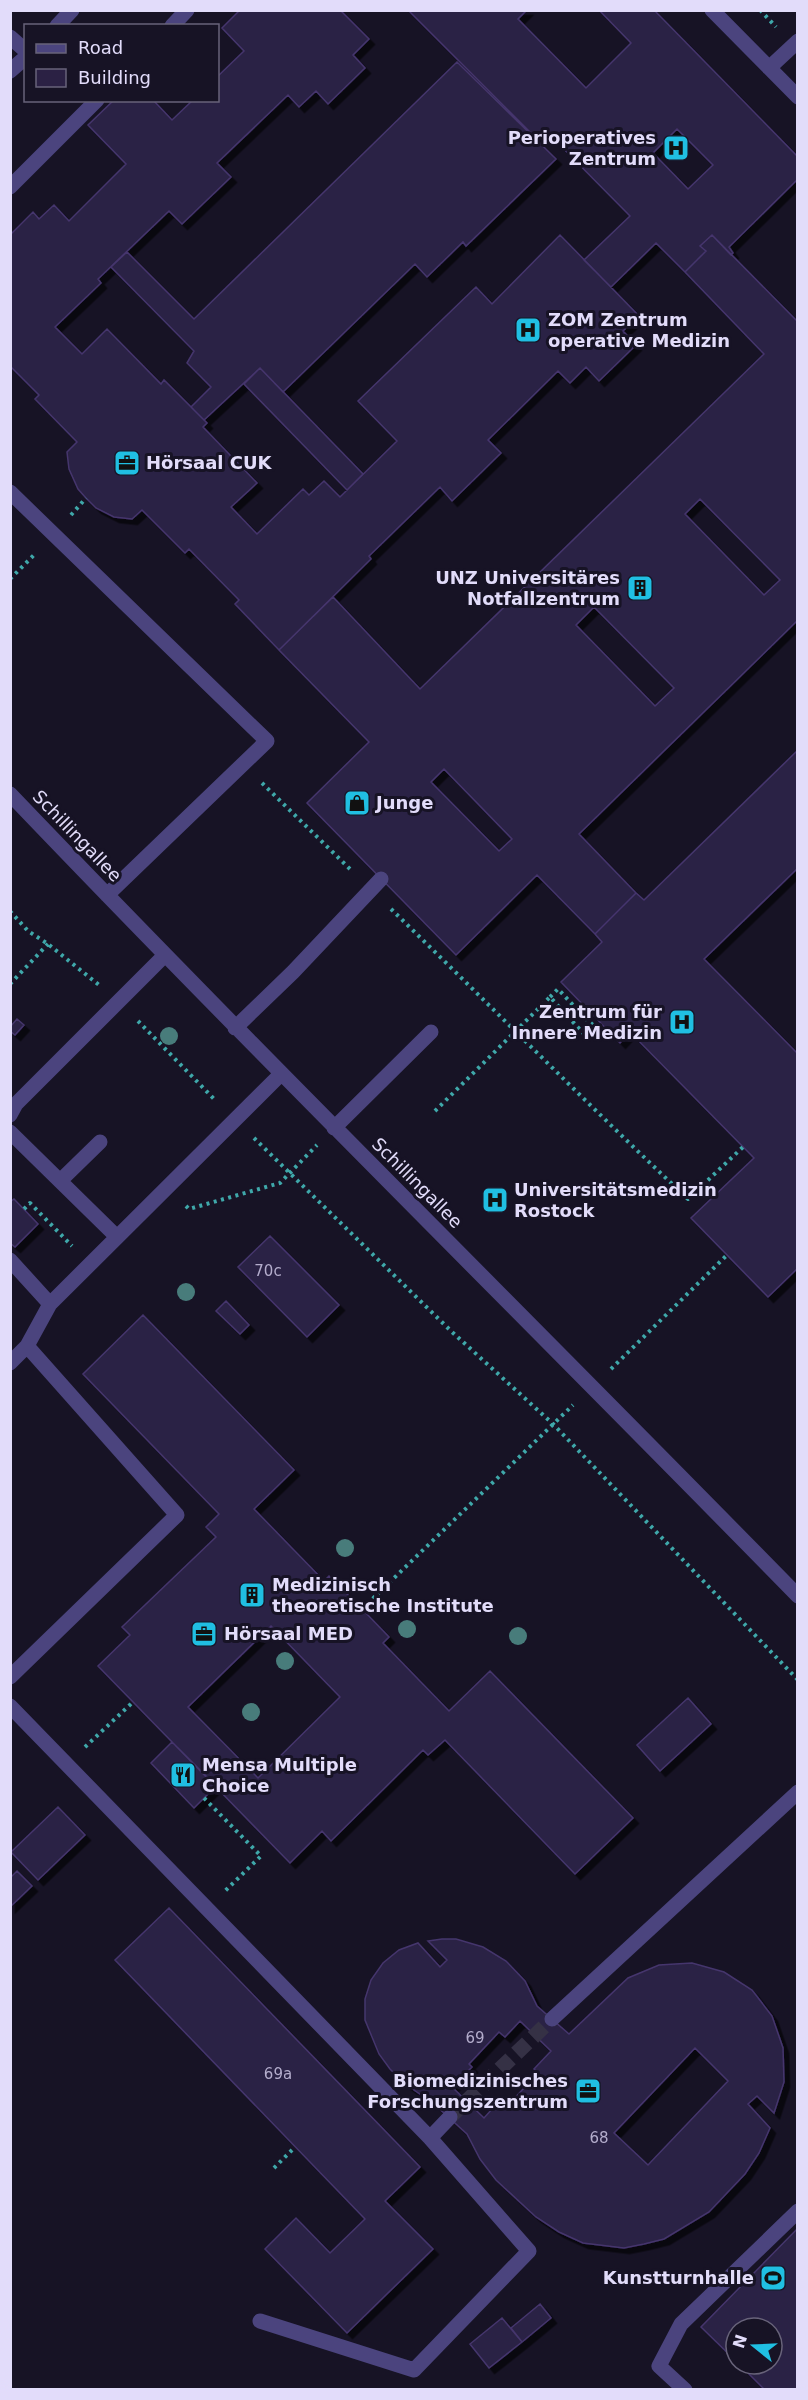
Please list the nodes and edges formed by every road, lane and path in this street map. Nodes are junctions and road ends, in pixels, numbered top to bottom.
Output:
1 (72, 10) edge
2 (187, 10) edge
3 (712, 10) edge
4 (59, 24) edge
5 (174, 24) edge
6 (10, 37) edge
7 (798, 41) edge
8 (24, 49) edge
9 (24, 59) edge
10 (769, 68) junction
11 (10, 71) edge
12 (798, 97) edge
13 (95, 102) edge
14 (10, 187) edge
15 (10, 492) edge
16 (10, 794) edge
17 (381, 879) dead end
18 (107, 895) junction
19 (48, 944) dead end
20 (164, 956) junction
21 (10, 984) edge
22 (550, 997) junction
23 (589, 1011) dead end
24 (584, 1017) junction
25 (235, 1028) junction
26 (517, 1031) junction
27 (431, 1032) dead end
28 (281, 1074) junction
29 (435, 1111) dead end
30 (10, 1115) edge
31 (334, 1128) junction
32 (10, 1132) edge
33 (100, 1142) dead end
34 (743, 1147) dead end
35 (60, 1181) junction
36 (166, 1187) junction
37 (24, 1209) dead end
38 (116, 1236) junction
39 (727, 1255) dead end
40 (10, 1260) edge
41 (89, 1264) junction
42 (50, 1304) junction
43 (451, 1331) dead end
44 (27, 1346) junction
45 (10, 1363) edge
46 (594, 1387) junction
47 (552, 1424) junction
48 (798, 1596) edge
49 (362, 1609) dead end
50 (10, 1677) edge
51 (798, 1680) edge
52 (133, 1702) dead end
53 (10, 1706) edge
54 (67, 1764) junction
55 (798, 1792) edge
56 (204, 1798) dead end
57 (208, 1909) junction
58 (552, 2019) tunnel mouth
59 (450, 2118) tunnel mouth
60 (430, 2138) junction
61 (295, 2147) dead end
62 (274, 2168) dead end
63 (798, 2211) edge
64 (260, 2321) dead end
65 (685, 2390) edge

1 - 4 street
2 - 5 street
3 - 10 street
6 - 8 street
7 - 10 street
9 - 11 street
10 - 12 street
13 - 14 street
15 - 18 street
16 - 18 street, Schillingallee
17 - 25 street
18 - 20 street, Schillingallee
19 - 21 path
20 - 25 street, Schillingallee
20 - 30 street
22 - 24 path
22 - 24 path
22 - 26 path
23 - 24 path
25 - 28 street, Schillingallee
26 - 29 path
26 - 34 path
27 - 31 street
28 - 31 street, Schillingallee
28 - 36 street
31 - 36 path
31 - 46 street, Schillingallee
32 - 35 street
33 - 35 street
35 - 38 street
36 - 38 street
37 - 41 path
38 - 41 street
39 - 46 path
40 - 42 street
41 - 42 street
42 - 44 street
43 - 47 path
44 - 45 street
44 - 50 street
46 - 48 street, Schillingallee
47 - 49 path
47 - 51 path
52 - 54 path
53 - 54 street
54 - 57 street
55 - 58 street
56 - 57 path
57 - 60 street
59 - 60 street
60 - 64 street
61 - 62 path
63 - 65 street

